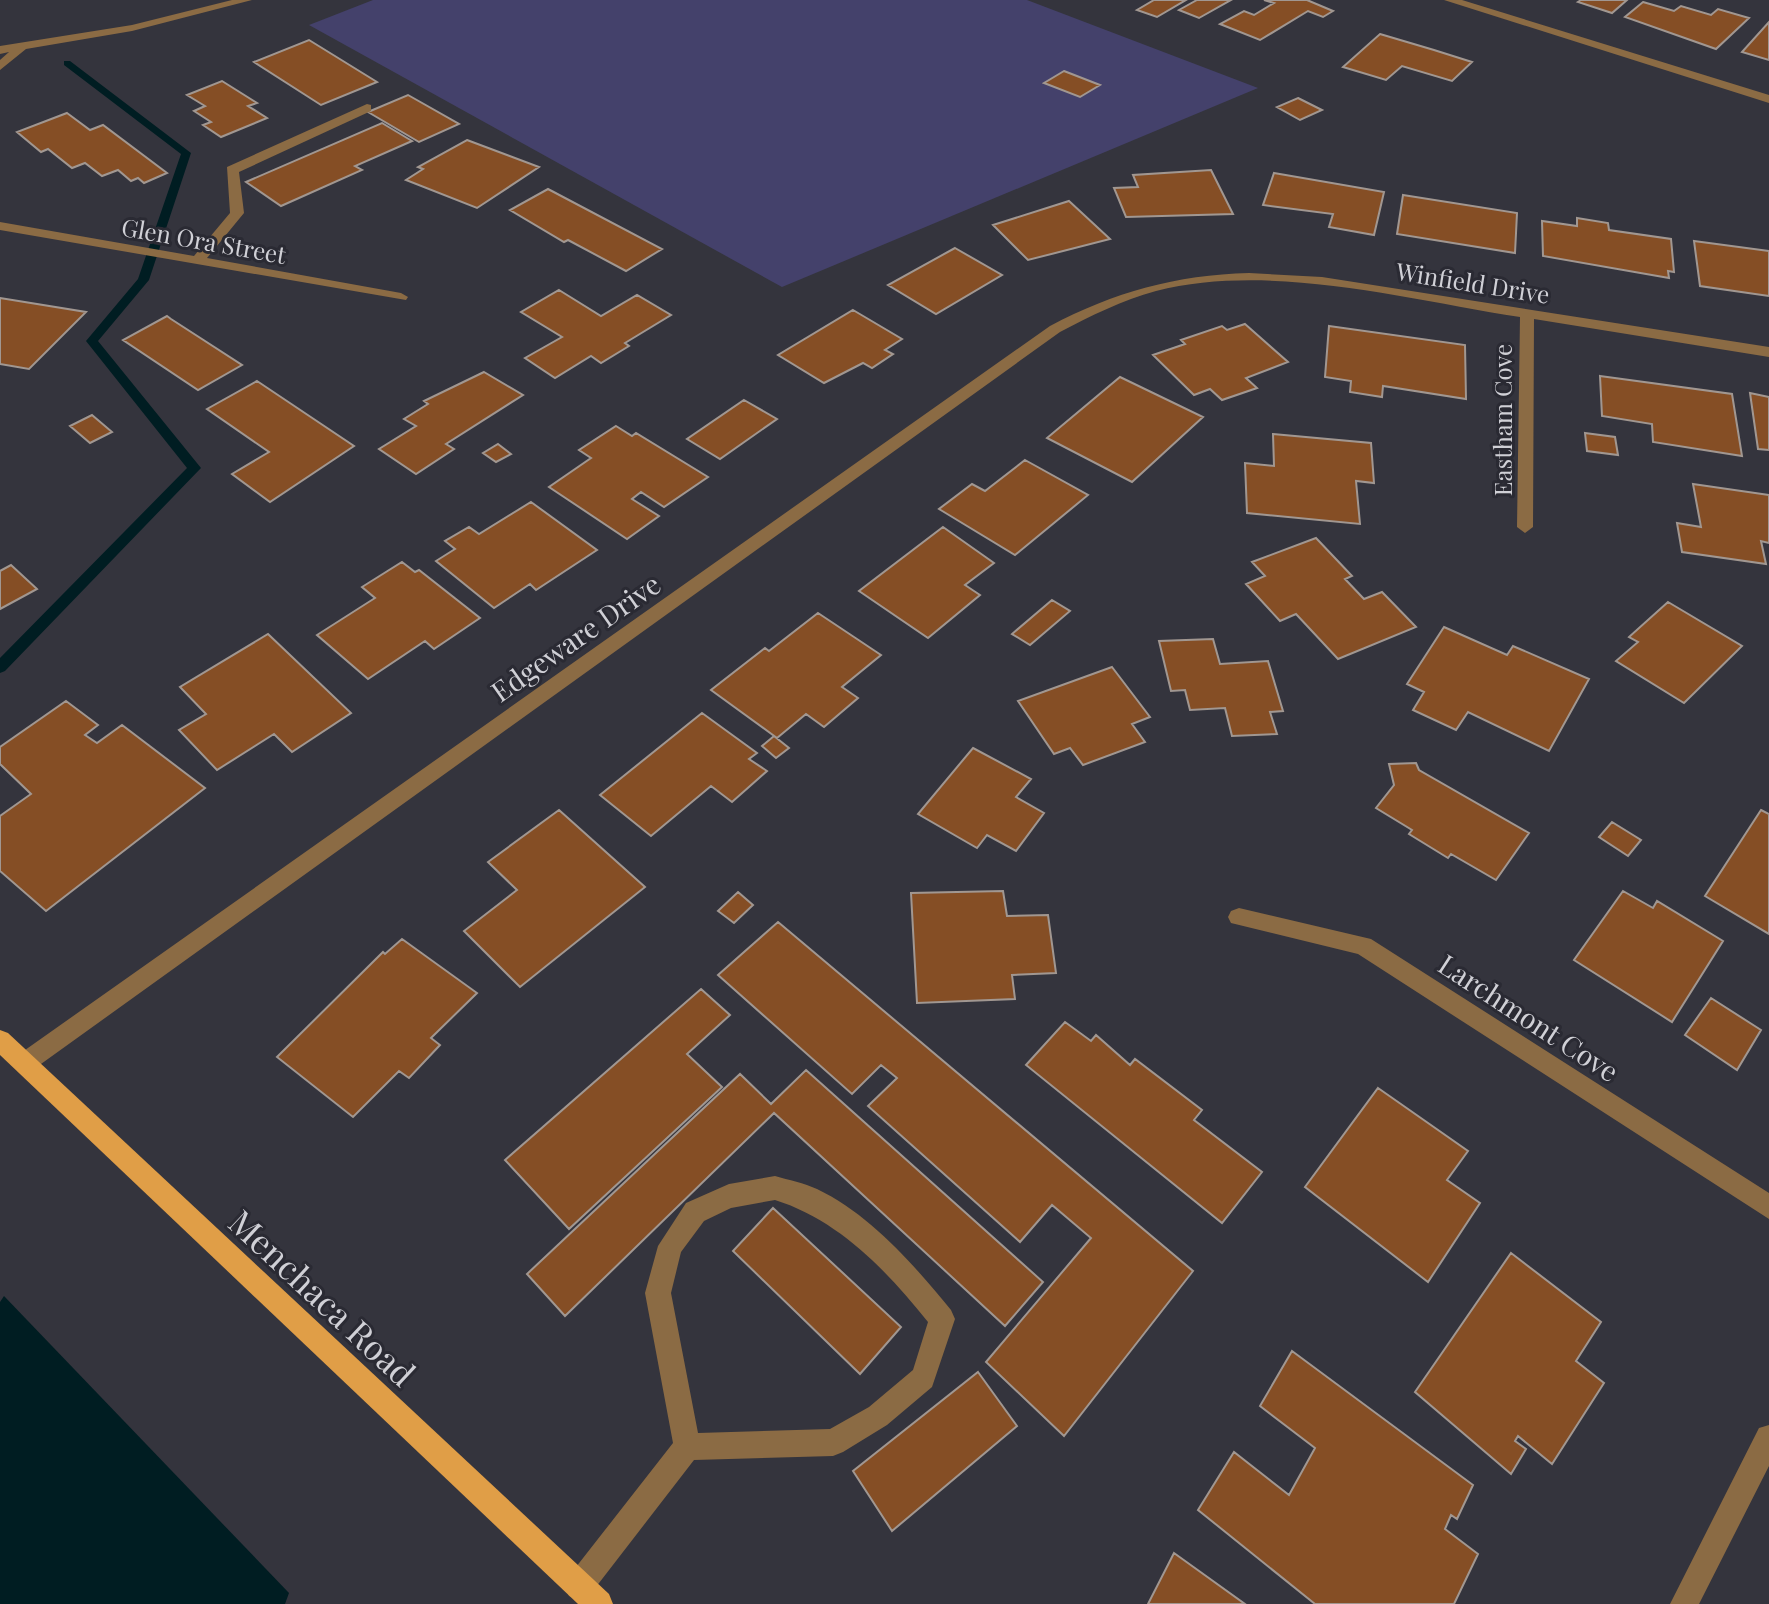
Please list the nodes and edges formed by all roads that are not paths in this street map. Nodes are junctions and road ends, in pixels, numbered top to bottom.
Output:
1 (246, 0) edge
2 (1450, 0) edge
3 (21, 48) junction
4 (0, 50) edge
5 (0, 66) edge
6 (1769, 99) edge
7 (367, 108) dead end
8 (0, 226) edge
9 (198, 260) junction
10 (1169, 282) joint
11 (401, 297) dead end
12 (1527, 313) junction
13 (1769, 352) edge
14 (1525, 527) dead end
15 (1239, 917) dead end
16 (0, 1040) edge
17 (26, 1062) junction
18 (1769, 1207) edge
19 (1769, 1438) edge
20 (687, 1447) junction
21 (579, 1586) junction
22 (599, 1604) edge
23 (1684, 1604) edge

1 - 3 street
2 - 6 street
3 - 4 street
3 - 5 street
7 - 9 street
8 - 9 street, Glen Ora Street
9 - 11 street, Glen Ora Street
10 - 12 street, Winfield Drive
10 - 17 street, Edgeware Drive
12 - 13 street, Winfield Drive
12 - 14 street, Eastham Cove
15 - 18 street, Larchmont Cove
16 - 17 main road, Menchaca Road
17 - 21 main road, Menchaca Road
19 - 23 street
20 - 20 street
20 - 21 street
21 - 22 main road, Menchaca Road

